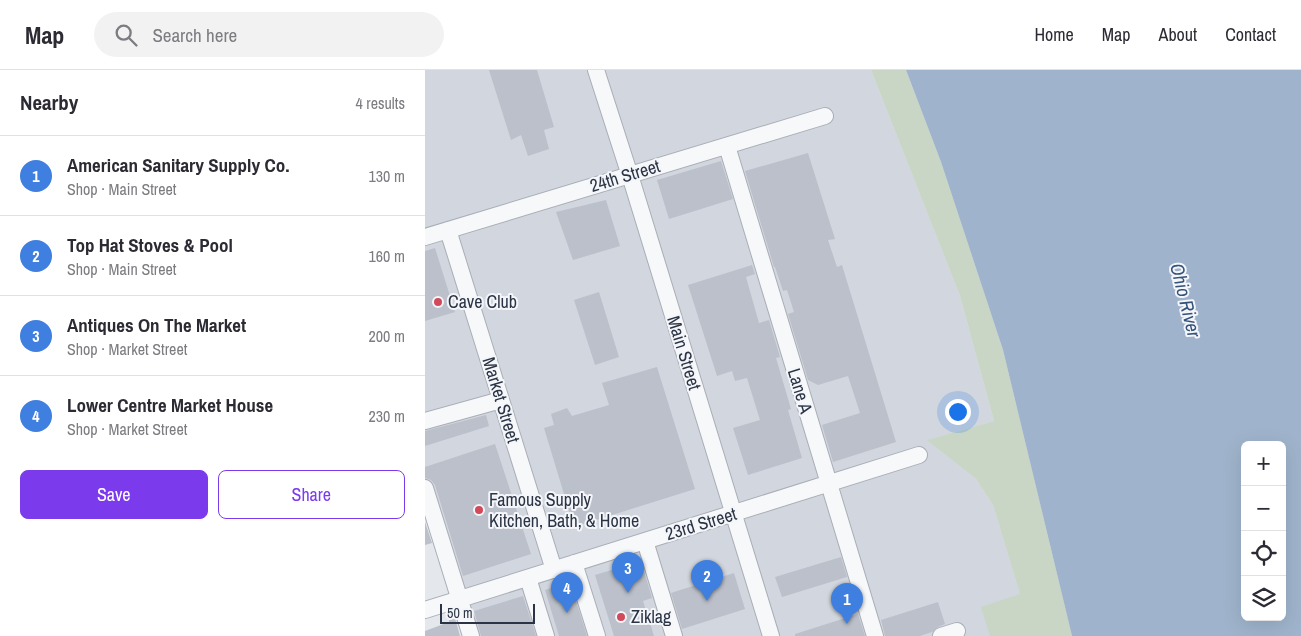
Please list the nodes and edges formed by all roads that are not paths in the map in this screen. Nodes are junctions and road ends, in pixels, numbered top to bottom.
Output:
1 (596, 70) edge
2 (825, 116) dead end
3 (727, 146) junction
4 (630, 175) junction
5 (448, 230) junction
6 (425, 237) edge
7 (501, 400) junction
8 (425, 421) edge
9 (919, 456) dead end
10 (828, 484) junction
11 (425, 488) edge
12 (734, 514) junction
13 (645, 541) junction
14 (574, 563) junction
15 (554, 570) junction
16 (528, 578) junction
17 (460, 599) junction
18 (425, 610) edge
19 (957, 631) dead end
20 (471, 636) edge
21 (546, 636) edge
22 (597, 636) edge
23 (674, 636) edge
24 (771, 636) edge
25 (875, 636) edge
26 (941, 636) edge

1 - 4 street, Main Street
2 - 3 street, 24th Street
3 - 4 street, 24th Street
3 - 10 street, Lane A
4 - 5 street, 24th Street
4 - 12 street, Main Street
5 - 6 street, 24th Street
5 - 7 street, Market Street
7 - 8 street
7 - 15 street, Market Street
9 - 10 street, 23rd Street
10 - 12 street, 23rd Street
10 - 25 street, Lane A
11 - 17 street
12 - 13 street, 23rd Street
12 - 24 street, Main Street
13 - 14 street, 23rd Street
13 - 23 street
14 - 15 street, 23rd Street
14 - 22 street
15 - 16 street, 23rd Street
16 - 17 street, 23rd Street
16 - 21 street
17 - 18 street, 23rd Street
17 - 20 street
19 - 26 street

